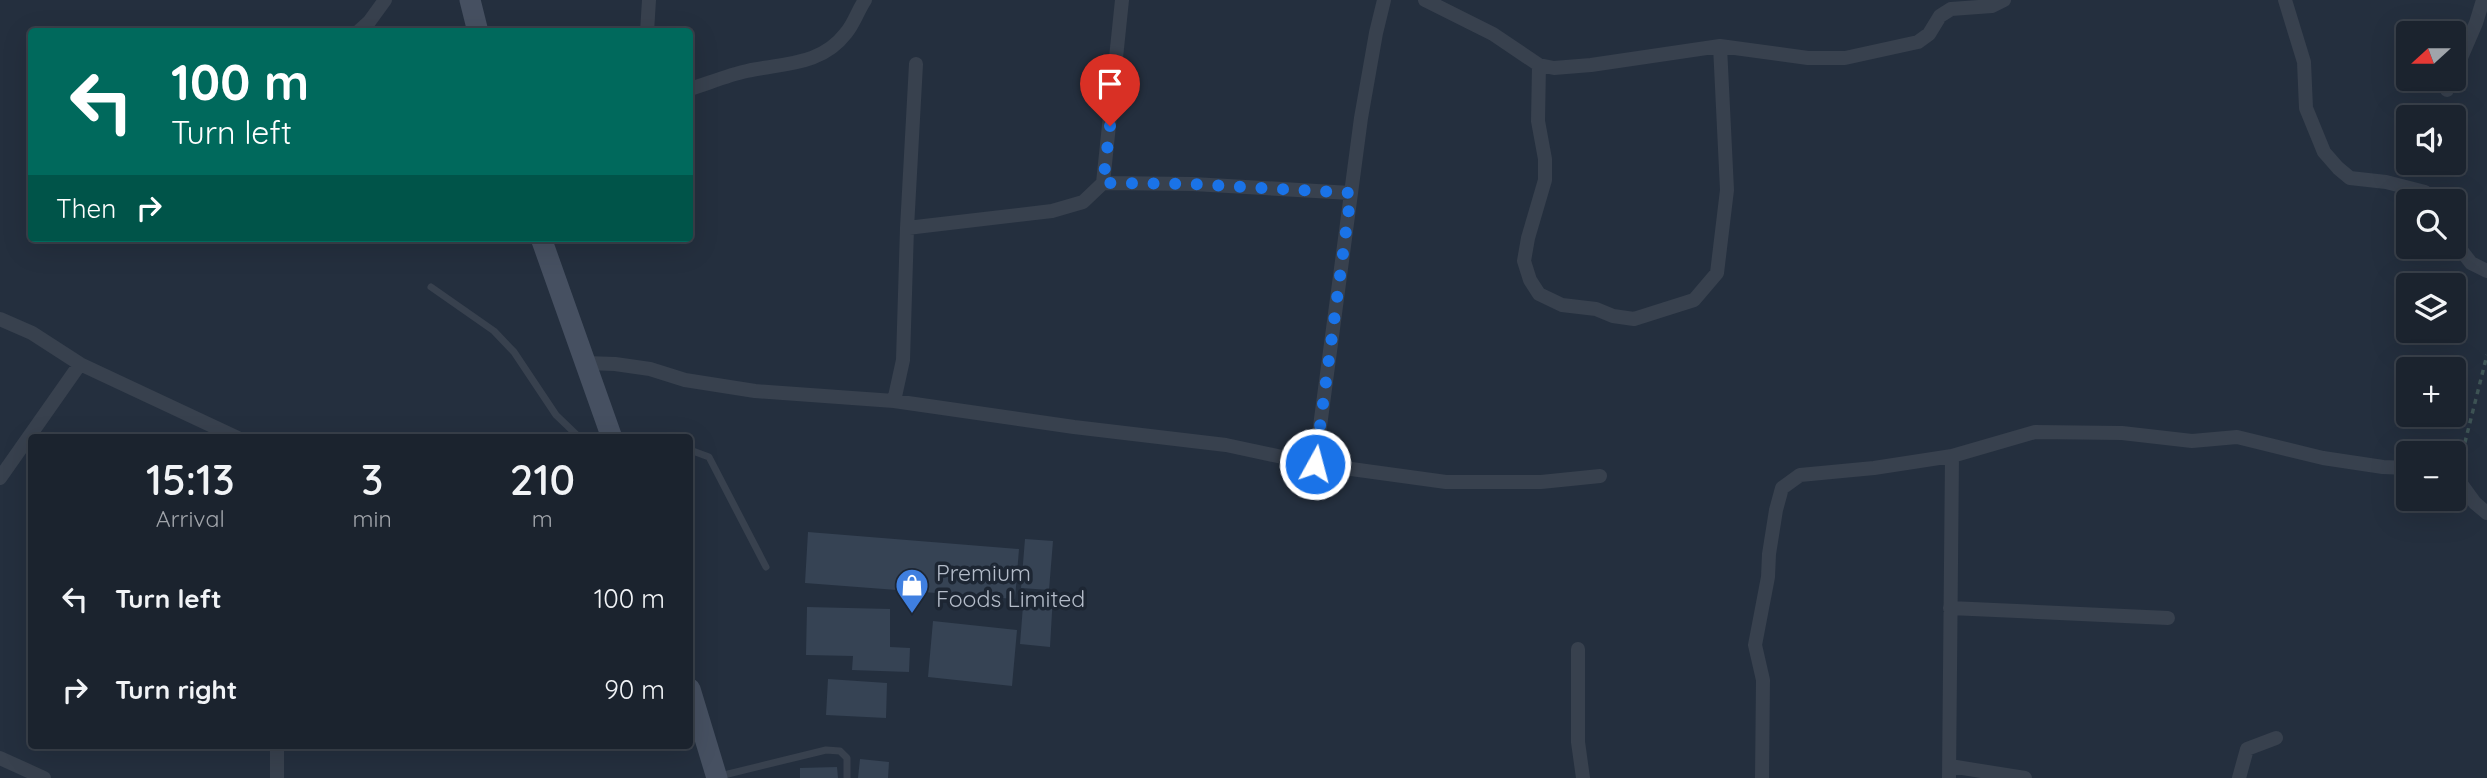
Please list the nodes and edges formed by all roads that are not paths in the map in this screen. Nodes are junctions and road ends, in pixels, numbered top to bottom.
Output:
1 (385, 0) edge
2 (470, 0) edge
3 (649, 0) edge
4 (865, 0) edge
5 (1122, 0) edge
6 (1384, 0) edge
7 (1426, 0) edge
8 (2004, 0) edge
9 (2285, 0) edge
10 (2483, 0) edge
11 (362, 28) edge
12 (477, 28) edge
13 (647, 28) edge
14 (1720, 46) junction
15 (2466, 46) edge
16 (916, 64) dead end
17 (1539, 65) junction
18 (693, 88) edge
19 (1103, 183) junction
20 (2414, 189) edge
21 (1351, 193) junction
22 (907, 229) junction
23 (542, 242) edge
24 (2466, 257) edge
25 (2487, 271) edge
26 (431, 287) dead end
27 (0, 320) edge
28 (586, 363) junction
29 (80, 365) junction
30 (894, 401) junction
31 (31, 434) edge
32 (228, 434) edge
33 (576, 434) edge
34 (611, 434) edge
35 (28, 438) edge
36 (693, 451) edge
37 (1952, 456) junction
38 (1315, 464) junction
39 (2396, 468) edge
40 (1600, 476) dead end
41 (0, 478) edge
42 (2466, 491) edge
43 (2487, 513) edge
44 (766, 567) dead end
45 (1950, 608) junction
46 (2168, 618) dead end
47 (1578, 649) dead end
48 (693, 699) edge
49 (2276, 738) dead end
50 (277, 749) edge
51 (0, 758) edge
52 (1949, 772) edge
53 (44, 778) edge
54 (277, 778) edge
55 (717, 778) edge
56 (847, 778) edge
57 (1583, 778) edge
58 (1762, 778) edge
59 (2025, 778) edge
60 (2239, 778) edge

1 - 11 street
2 - 12 main road
3 - 13 street
4 - 18 street
5 - 19 street
6 - 21 street
7 - 17 street
8 - 14 street
9 - 20 street
10 - 15 street
14 - 17 street
14 - 17 street
16 - 22 street
19 - 21 street
19 - 22 street
21 - 38 street
22 - 30 street
23 - 28 main road
24 - 25 street
26 - 33 lane
27 - 29 street
28 - 30 street
28 - 34 main road
29 - 31 street
29 - 32 street
30 - 38 street
35 - 41 street
36 - 44 lane
37 - 39 street
37 - 45 street
37 - 58 street
38 - 40 street
42 - 43 street
45 - 46 street
45 - 52 street
47 - 57 street
48 - 55 main road
49 - 60 street
50 - 54 street
51 - 53 street
52 - 59 street
55 - 56 lane

